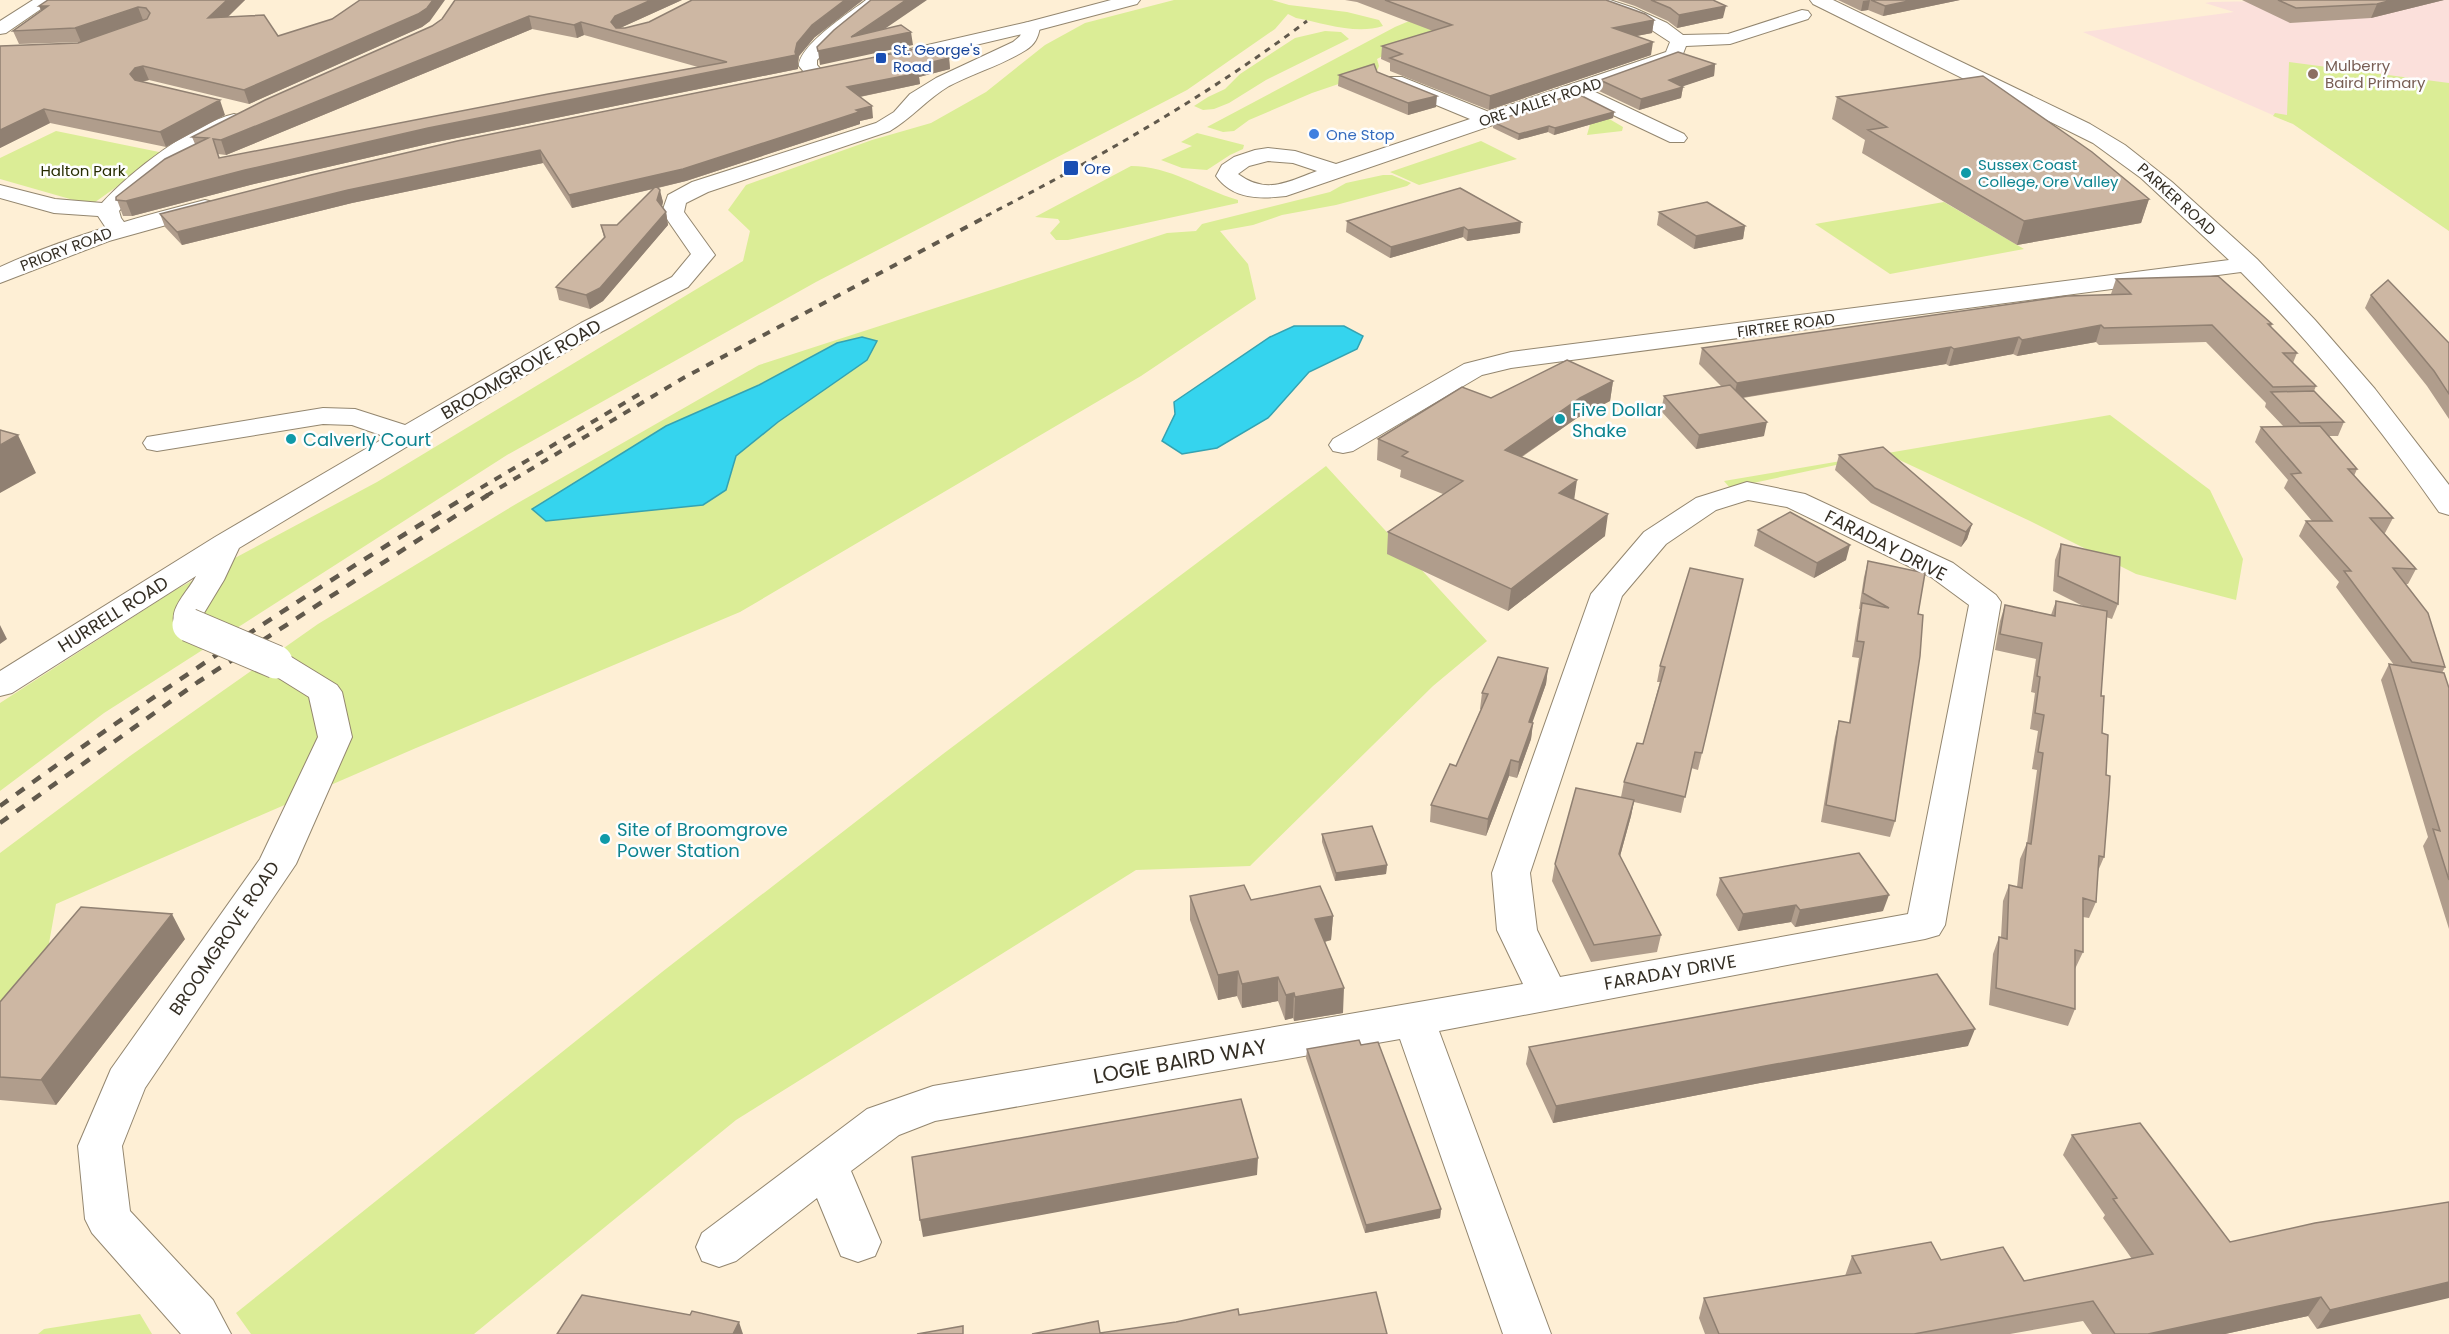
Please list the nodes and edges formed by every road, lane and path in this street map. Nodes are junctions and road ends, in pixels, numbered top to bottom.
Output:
1 (45, 0) edge
2 (877, 0) edge
3 (1131, 0) edge
4 (1594, 0) edge
5 (1819, 0) edge
6 (1802, 15) dead end
7 (1031, 27) junction
8 (0, 29) edge
9 (1679, 41) junction
10 (872, 63) edge
11 (838, 70) edge
12 (816, 74) junction
13 (1384, 77) edge
14 (794, 79) edge
15 (1576, 90) junction
16 (223, 106) edge
17 (1488, 119) junction
18 (1677, 138) dead end
19 (1335, 171) dead end
20 (0, 190) edge
21 (218, 203) edge
22 (113, 219) junction
23 (2249, 264) junction
24 (0, 276) edge
25 (408, 435) junction
26 (157, 443) dead end
27 (1343, 445) dead end
28 (2449, 506) edge
29 (226, 543) junction
30 (0, 686) edge
31 (1550, 995) junction
32 (1414, 1020) junction
33 (826, 1165) junction
34 (858, 1242) dead end
35 (719, 1247) dead end
36 (207, 1334) edge
37 (1527, 1334) edge

1 - 8 street
2 - 12 street
3 - 7 street
4 - 9 street
5 - 23 street, PARKER ROAD
6 - 9 street
7 - 10 street
7 - 25 street, BROOMGROVE ROAD
9 - 15 street, ORE VALLEY ROAD
11 - 12 street
12 - 14 street
13 - 17 street
15 - 17 street, ORE VALLEY ROAD
15 - 18 street
16 - 22 street, PRIORY ROAD
17 - 19 street, ORE VALLEY ROAD
20 - 22 street
21 - 22 street
22 - 24 street, PRIORY ROAD
23 - 27 street, FIRTREE ROAD
23 - 28 street, PARKER ROAD
25 - 26 street
25 - 29 street, BROOMGROVE ROAD
29 - 30 street, HURRELL ROAD
29 - 36 street, BROOMGROVE ROAD, bridge
31 - 31 street, FARADAY DRIVE
31 - 32 street, LOGIE BAIRD WAY
32 - 33 street, LOGIE BAIRD WAY
32 - 37 street
33 - 34 street
33 - 35 street, LOGIE BAIRD WAY

